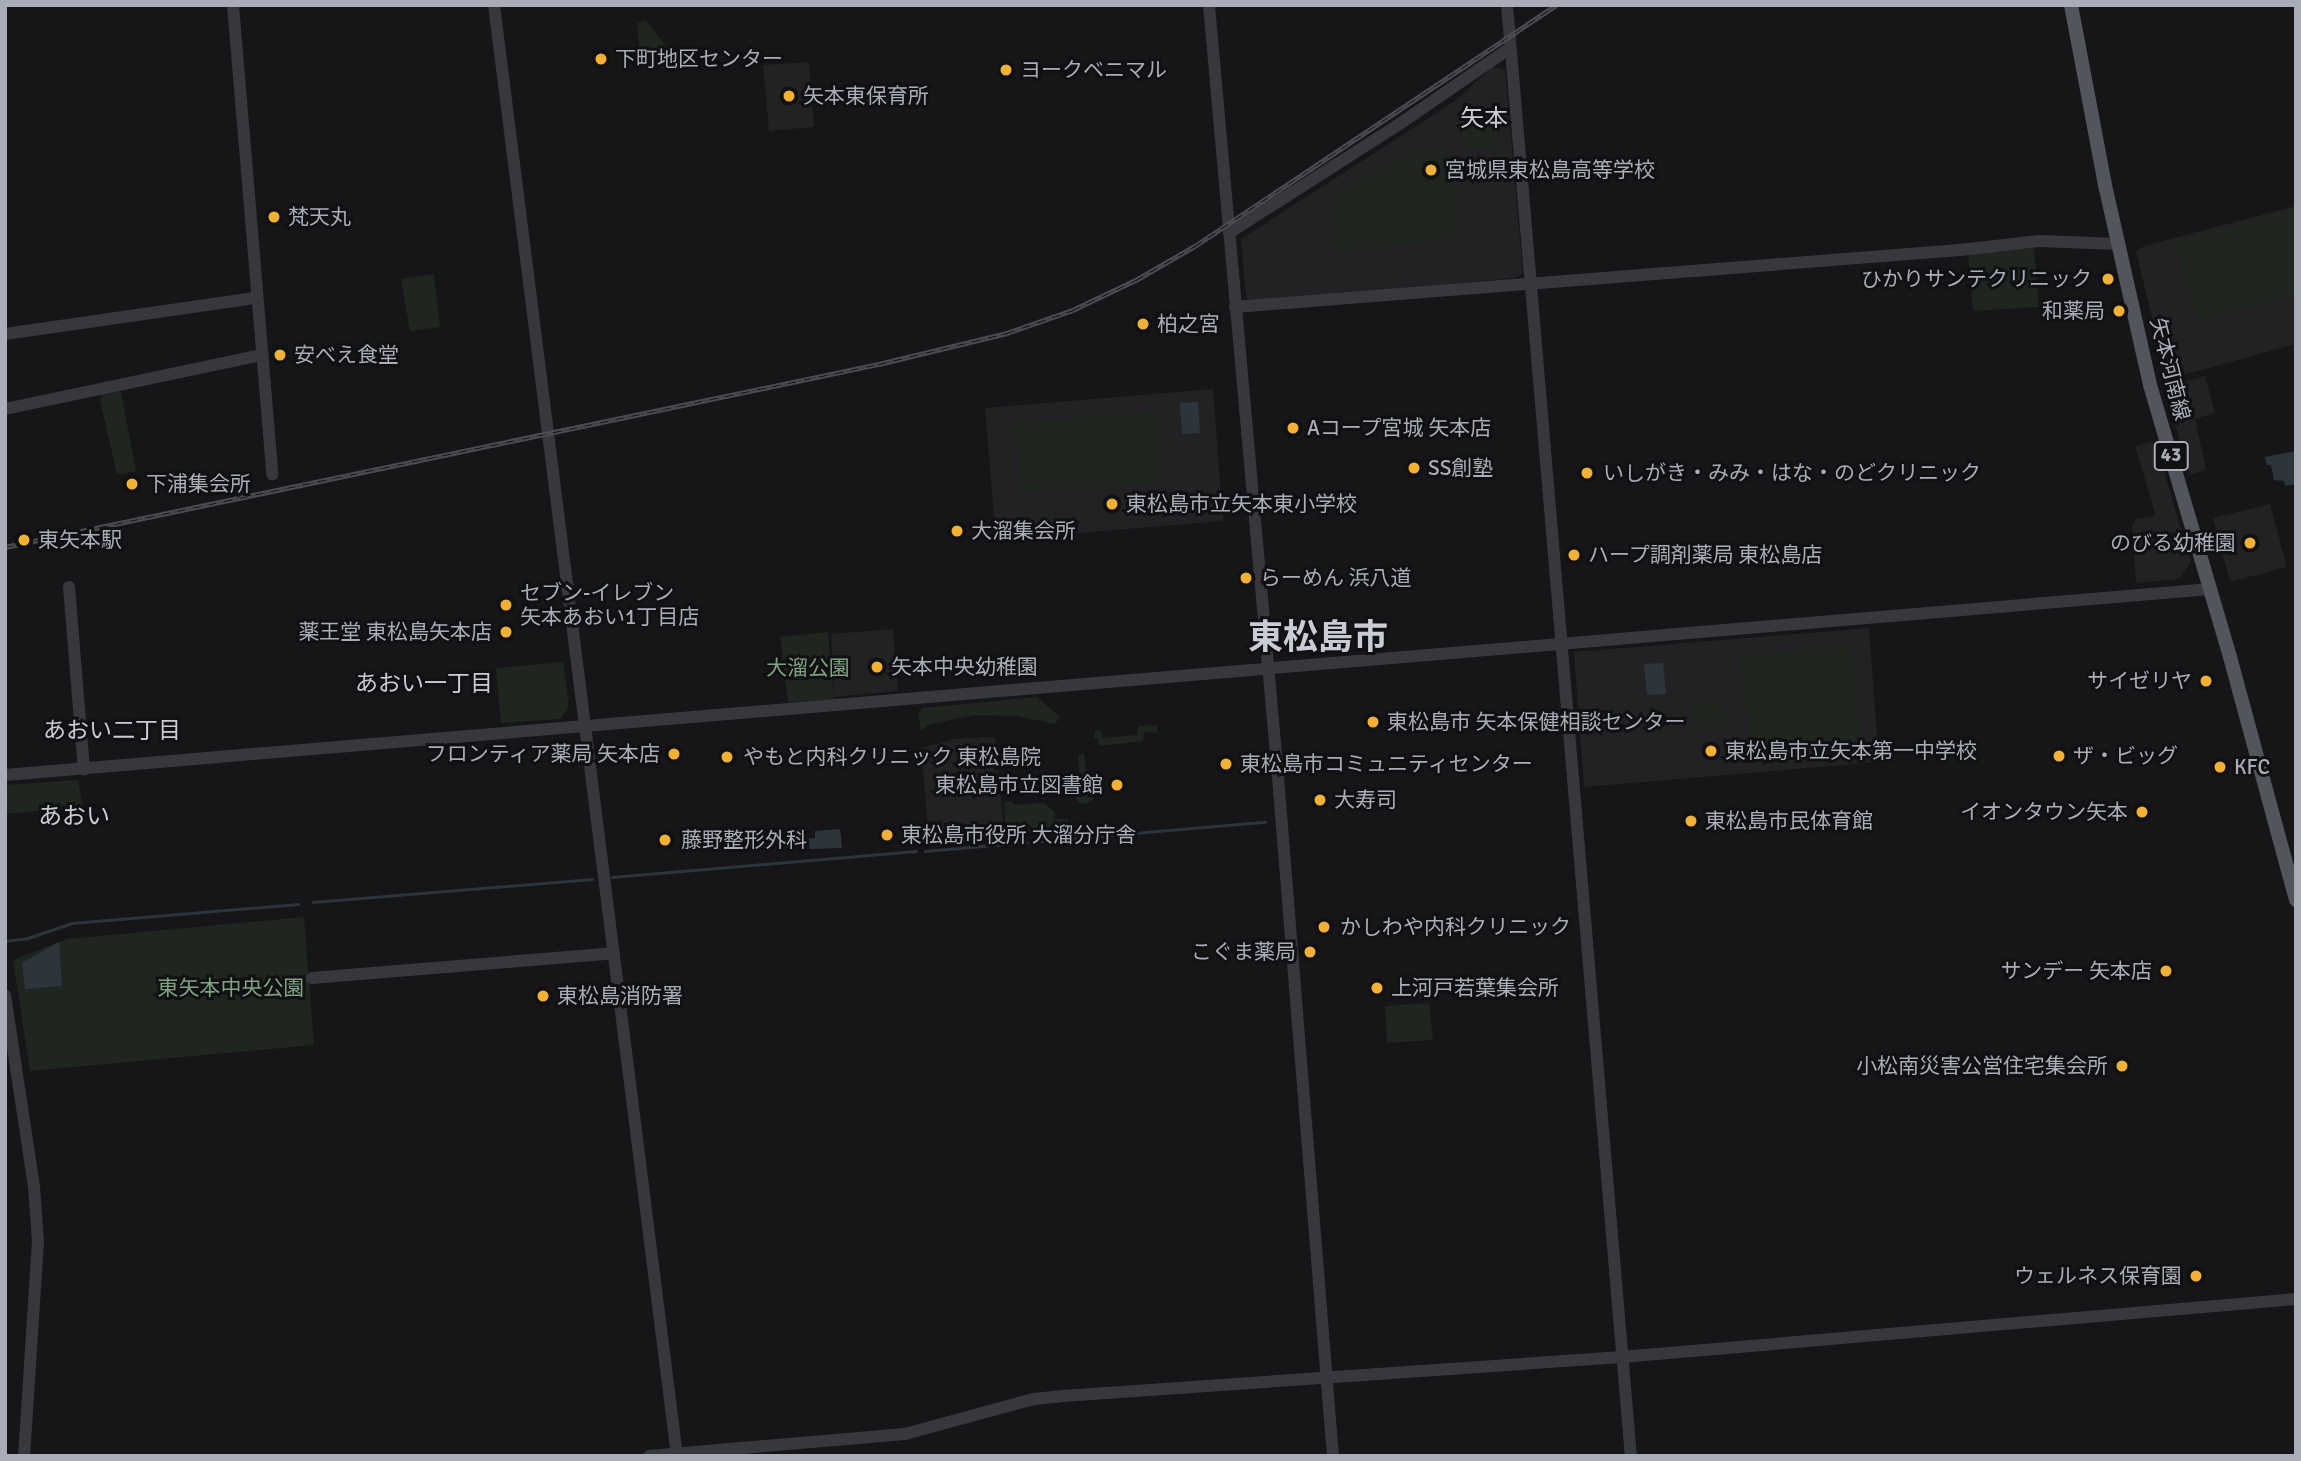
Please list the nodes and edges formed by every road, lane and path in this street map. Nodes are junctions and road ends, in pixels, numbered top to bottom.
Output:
1 (233, 5) edge
2 (494, 5) edge
3 (1209, 5) edge
4 (1507, 5) edge
5 (2071, 5) edge
6 (1510, 48) junction
7 (1229, 233) junction
8 (2118, 244) junction
9 (1530, 283) junction
10 (256, 298) junction
11 (1235, 307) junction
12 (5, 334) edge
13 (262, 355) junction
14 (5, 409) edge
15 (272, 474) dead end
16 (69, 587) dead end
17 (2210, 589) junction
18 (1560, 642) junction
19 (1267, 669) junction
20 (583, 728) junction
21 (84, 768) junction
22 (5, 775) edge
23 (2296, 900) edge
24 (614, 953) junction
25 (312, 978) dead end
26 (5, 995) edge
27 (2296, 1299) edge
28 (1622, 1357) junction
29 (1327, 1380) junction
30 (677, 1455) edge
31 (24, 1456) edge
32 (649, 1456) edge
33 (1333, 1456) edge
34 (1631, 1456) edge

1 - 10 street
2 - 20 street
3 - 7 street
4 - 6 street
5 - 8 main road, 矢本河南線 / 43
6 - 7 street
6 - 9 street
7 - 11 street
8 - 9 street
8 - 17 main road, 矢本河南線 / 43
9 - 11 street
9 - 18 street
10 - 12 street
10 - 13 street
11 - 19 street
13 - 14 street
13 - 15 street
16 - 21 street
17 - 18 street
17 - 23 main road, 矢本河南線 / 43
18 - 19 street
18 - 28 street
19 - 20 street
19 - 29 street
20 - 21 street
20 - 24 street
21 - 22 street
24 - 25 street
24 - 30 street
26 - 31 street
27 - 28 street
28 - 29 street
28 - 34 street
29 - 30 street
29 - 33 street
30 - 32 street

